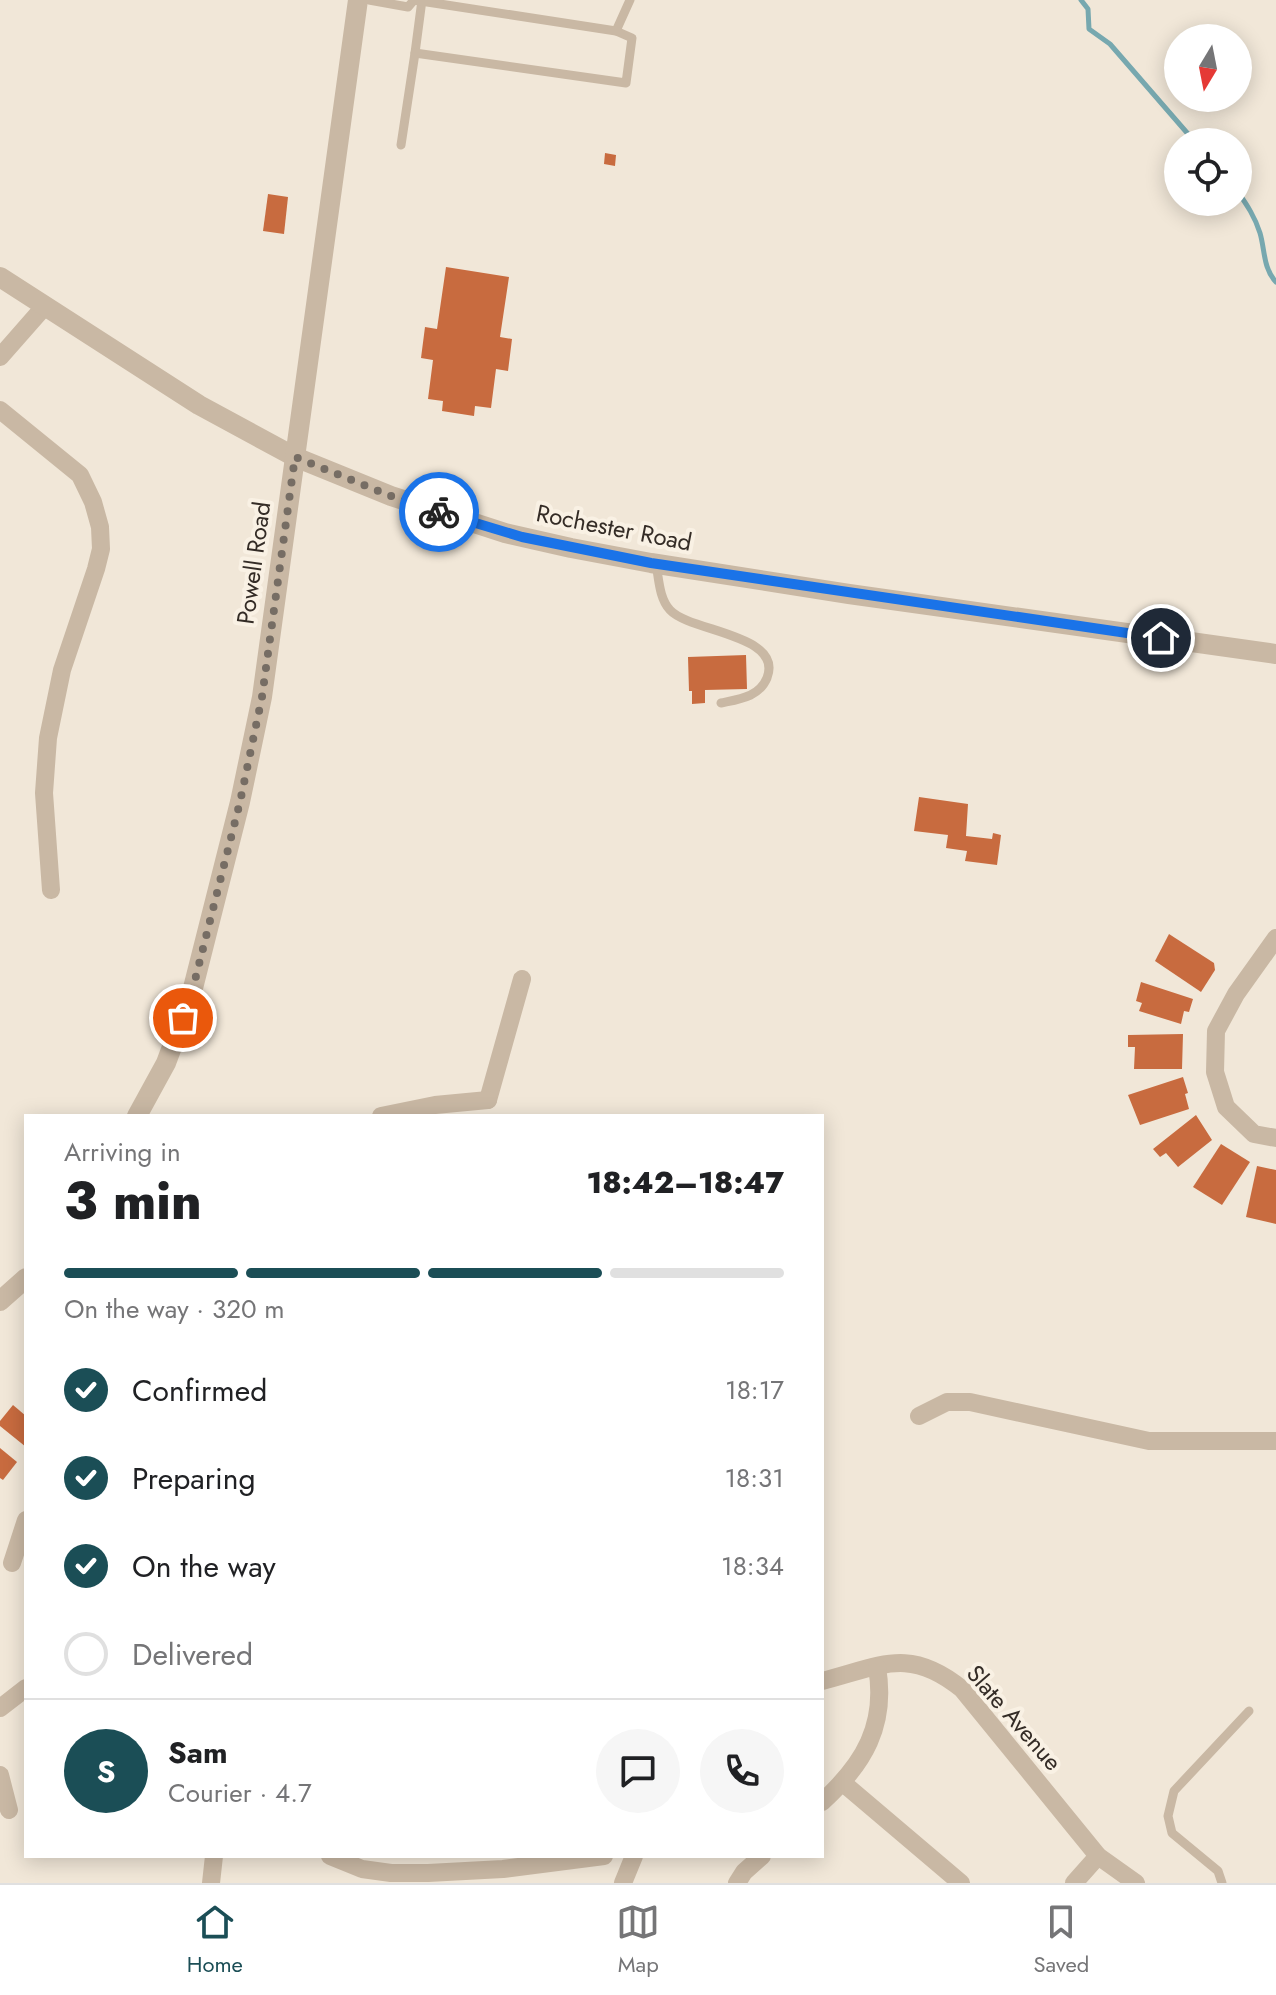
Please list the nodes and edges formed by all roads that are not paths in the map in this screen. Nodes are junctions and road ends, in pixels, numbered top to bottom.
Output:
1 (358, 0) edge
2 (369, 0) edge
3 (418, 0) edge
4 (630, 0) edge
5 (616, 31) junction
6 (415, 53) junction
7 (401, 145) dead end
8 (0, 277) edge
9 (44, 307) junction
10 (0, 357) edge
11 (0, 410) edge
12 (295, 457) junction
13 (656, 564) junction
14 (1276, 654) edge
15 (721, 703) dead end
16 (51, 890) dead end
17 (1276, 938) edge
18 (522, 979) dead end
19 (491, 1108) edge
20 (138, 1114) edge
21 (391, 1114) edge
22 (1276, 1138) edge
23 (24, 1280) edge
24 (0, 1301) edge
25 (919, 1416) dead end
26 (1276, 1441) edge
27 (24, 1527) edge
28 (13, 1563) edge
29 (877, 1667) junction
30 (824, 1680) edge
31 (24, 1690) edge
32 (0, 1708) edge
33 (1249, 1711) dead end
34 (0, 1775) edge
35 (843, 1783) junction
36 (824, 1800) edge
37 (12, 1810) edge
38 (1098, 1856) junction
39 (214, 1858) edge
40 (335, 1858) edge
41 (588, 1858) edge
42 (633, 1858) edge
43 (760, 1858) edge
44 (211, 1883) edge
45 (623, 1883) edge
46 (737, 1883) edge
47 (961, 1883) edge
48 (1074, 1883) edge
49 (1136, 1883) edge
50 (1222, 1883) edge

1 - 12 street, Powell Road
2 - 3 lane
3 - 5 lane
3 - 6 lane
4 - 5 lane
5 - 6 lane
6 - 7 lane
8 - 9 street, Rochester Road
9 - 10 street
9 - 12 street, Rochester Road
11 - 16 street
12 - 13 street, Rochester Road
12 - 20 street, Powell Road
13 - 14 street, Rochester Road
13 - 15 lane
17 - 22 street
18 - 19 street
19 - 21 street
23 - 24 street
25 - 26 street
27 - 28 street
29 - 30 street, Slate Avenue
29 - 35 street
29 - 38 street, Slate Avenue
31 - 32 street
33 - 50 lane
34 - 37 street
35 - 36 street
35 - 47 street
38 - 48 street
38 - 49 street, Slate Avenue
39 - 44 street
40 - 41 street
42 - 45 street
43 - 46 street

